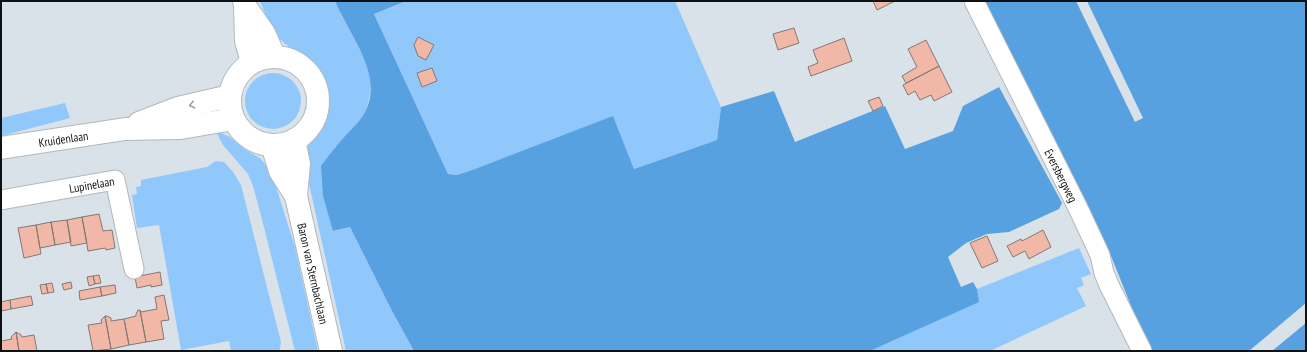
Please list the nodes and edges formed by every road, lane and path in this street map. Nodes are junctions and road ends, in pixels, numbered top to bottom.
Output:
1 (974, 1) edge
2 (245, 3) edge
3 (274, 56) junction
4 (252, 62) junction
5 (230, 96) junction
6 (233, 119) junction
7 (125, 129) junction
8 (294, 140) junction
9 (272, 145) junction
10 (1, 148) edge
11 (296, 196) junction
12 (1, 200) edge
13 (134, 269) dead end
14 (331, 351) edge
15 (1142, 351) edge

1 - 15 street, Eversbergweg
2 - 3 main road
2 - 4 main road
3 - 4 main road
3 - 8 main road
4 - 5 main road
5 - 6 main road
5 -> 7 main road, Kruidenlaan
6 - 7 main road, Kruidenlaan
6 - 9 main road
7 - 10 main road, Kruidenlaan
8 - 9 main road
8 - 11 main road, Baron van Sternbachlaan
9 - 11 main road, Baron van Sternbachlaan
11 - 14 main road, Baron van Sternbachlaan
12 - 13 street, Lupinelaan

